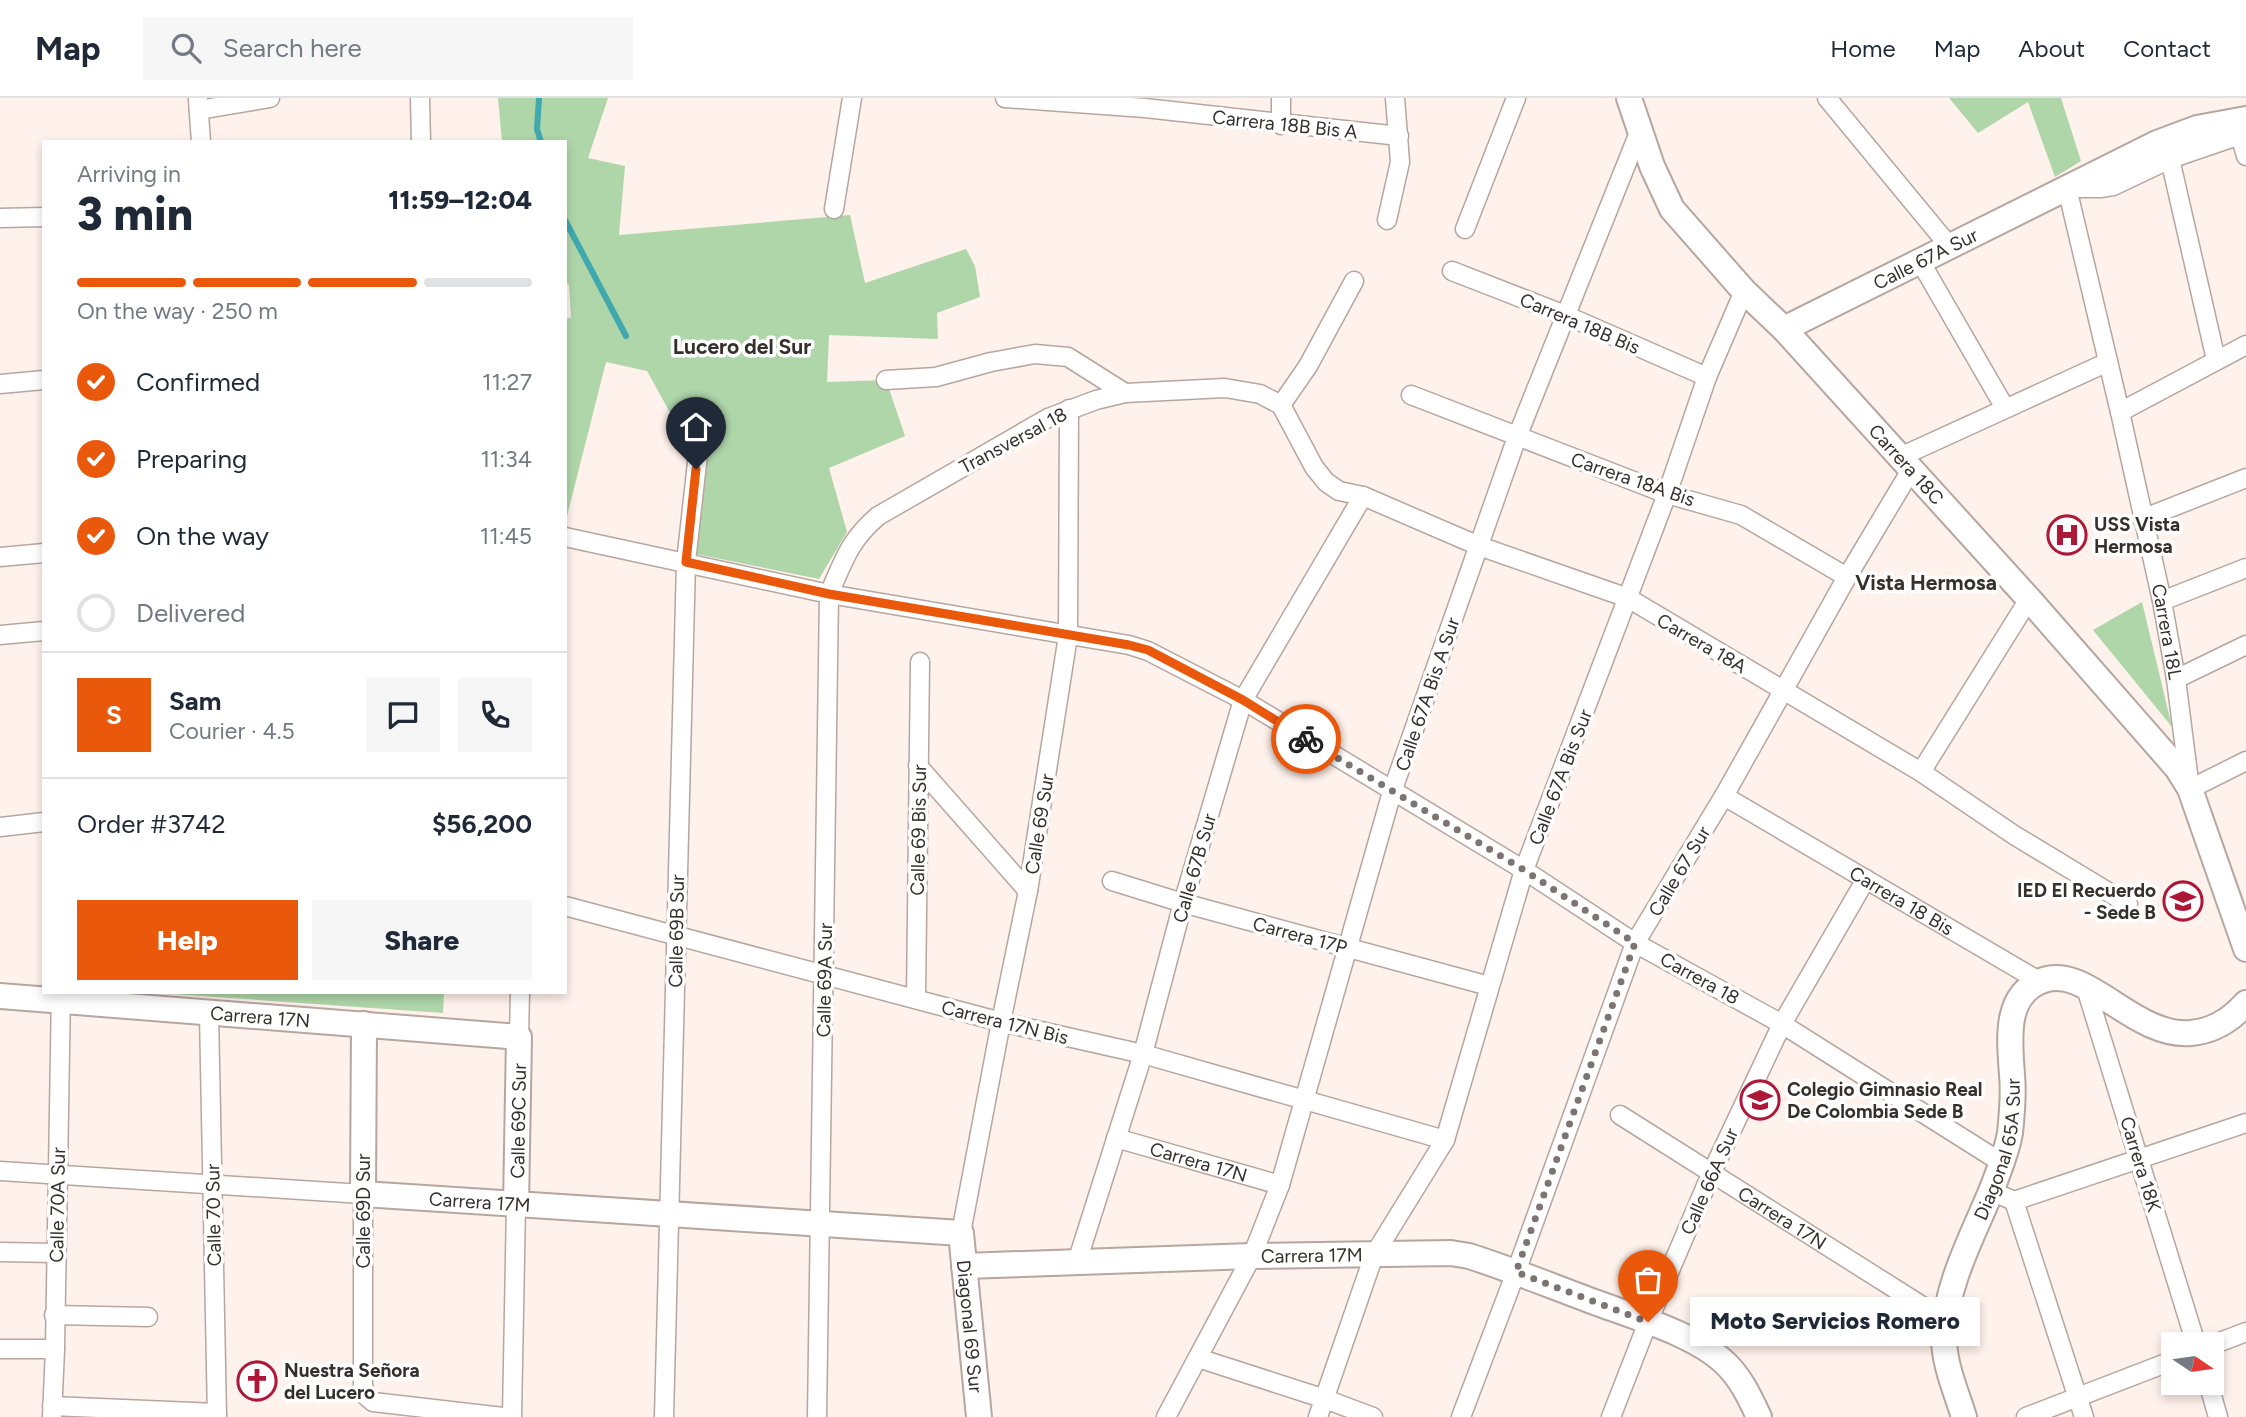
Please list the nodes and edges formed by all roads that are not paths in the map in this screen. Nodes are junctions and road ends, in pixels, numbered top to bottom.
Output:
1 (270, 98) edge
2 (420, 98) edge
3 (852, 98) edge
4 (1004, 98) edge
5 (1013, 98) edge
6 (1280, 98) edge
7 (1395, 98) edge
8 (1516, 98) edge
9 (1827, 98) edge
10 (1626, 100) edge
11 (1146, 103) edge
12 (199, 104) edge
13 (1280, 124) junction
14 (2243, 127) edge
15 (1640, 130) junction
16 (1399, 136) junction
17 (201, 140) edge
18 (421, 140) edge
19 (2246, 156) edge
20 (2170, 159) junction
21 (2067, 188) junction
22 (834, 209) dead end
23 (42, 217) edge
24 (0, 218) edge
25 (1387, 220) dead end
26 (1465, 229) dead end
27 (1950, 247) junction
28 (1920, 261) junction
29 (1452, 271) dead end
30 (1354, 281) dead end
31 (1744, 291) junction
32 (1565, 315) junction
33 (1784, 329) junction
34 (2246, 345) edge
35 (2216, 360) junction
36 (2108, 362) junction
37 (1707, 377) junction
38 (42, 380) edge
39 (886, 380) dead end
40 (0, 384) edge
41 (1125, 393) junction
42 (1411, 395) dead end
43 (1281, 405) junction
44 (2005, 408) junction
45 (1069, 409) junction
46 (2120, 412) junction
47 (1517, 437) junction
48 (699, 445) dead end
49 (1906, 463) junction
50 (2246, 478) edge
51 (1667, 495) junction
52 (1363, 496) junction
53 (2142, 519) junction
54 (567, 537) edge
55 (1479, 546) junction
56 (849, 547) joint
57 (42, 552) edge
58 (0, 557) edge
59 (686, 562) junction
60 (2246, 568) edge
61 (1847, 577) junction
62 (829, 594) junction
63 (1628, 598) junction
64 (2029, 599) junction
65 (2162, 601) junction
66 (42, 631) edge
67 (0, 635) edge
68 (1068, 636) junction
69 (2246, 645) edge
70 (920, 662) dead end
71 (2176, 679) junction
72 (1783, 691) junction
73 (1243, 700) junction
74 (2246, 761) edge
75 (918, 766) junction
76 (1921, 772) junction
77 (2190, 789) junction
78 (1392, 792) junction
79 (1724, 796) junction
80 (42, 822) edge
81 (0, 827) edge
82 (1524, 870) junction
83 (1866, 879) junction
84 (1112, 881) dead end
85 (1028, 891) junction
86 (1183, 903) junction
87 (2128, 904) dead end
88 (567, 907) edge
89 (676, 936) junction
90 (2244, 936) edge
91 (1635, 943) junction
92 (1348, 948) junction
93 (824, 976) junction
94 (2039, 981) junction
95 (2085, 985) junction
96 (1489, 986) junction
97 (520, 994) edge
98 (0, 996) edge
99 (61, 996) edge
100 (916, 999) junction
101 (2246, 1003) edge
102 (209, 1014) junction
103 (1001, 1022) junction
104 (364, 1024) junction
105 (1782, 1024) junction
106 (519, 1037) junction
107 (1143, 1054) junction
108 (1304, 1101) junction
109 (1620, 1115) dead end
110 (2246, 1123) edge
111 (1116, 1138) junction
112 (1445, 1140) junction
113 (2140, 1160) junction
114 (2002, 1163) junction
115 (0, 1171) edge
116 (59, 1174) junction
117 (1711, 1174) junction
118 (212, 1184) junction
119 (1280, 1185) junction
120 (1991, 1191) junction
121 (363, 1194) junction
122 (2014, 1201) junction
123 (516, 1205) junction
124 (669, 1214) junction
125 (820, 1224) junction
126 (961, 1233) junction
127 (0, 1252) edge
128 (56, 1253) junction
129 (1374, 1255) junction
130 (1252, 1256) junction
131 (1077, 1262) junction
132 (964, 1266) junction
133 (1516, 1272) junction
134 (54, 1315) junction
135 (148, 1317) dead end
136 (1946, 1321) junction
137 (1648, 1322) junction
138 (2192, 1332) edge
139 (2246, 1332) edge
140 (2224, 1340) edge
141 (0, 1349) edge
142 (55, 1349) junction
143 (1198, 1358) junction
144 (2161, 1365) edge
145 (2212, 1395) edge
146 (2078, 1397) junction
147 (1325, 1399) junction
148 (52, 1412) edge
149 (217, 1415) edge
150 (503, 1417) edge
151 (512, 1417) edge
152 (664, 1417) edge
153 (817, 1417) edge
154 (979, 1417) edge
155 (1166, 1417) edge
156 (1318, 1417) edge
157 (1373, 1417) edge
158 (1461, 1417) edge
159 (1611, 1417) edge
160 (1759, 1417) edge
161 (1964, 1417) edge
162 (2026, 1417) edge
163 (2084, 1417) edge
164 (2218, 1417) edge

1 - 12 street
2 - 18 street
3 - 22 street
4 - 5 street, Carrera 18B Bis A
5 - 11 street, Carrera 18B Bis A
6 - 13 street
7 - 16 street
8 - 26 street
9 - 27 street
10 - 15 street, Carrera 18C
11 - 13 street, Carrera 18B Bis A
12 - 17 street
13 - 16 street, Carrera 18B Bis A
14 - 19 street
14 - 20 street, Calle 67A Sur
14 - 21 street, Calle 67A Sur
15 - 31 street, Carrera 18C
15 - 32 street, Calle 67A Bis A Sur
16 - 25 street
20 - 21 street, Calle 67A Sur
20 - 35 street
21 - 27 street, Calle 67A Sur
21 - 36 street, Carrera 18L
23 - 24 street
27 - 28 street, Calle 67A Sur
28 - 33 street, Calle 67A Sur
28 - 44 street
29 - 32 street, Carrera 18B Bis
30 - 43 street
31 - 33 street, Carrera 18C
31 - 37 street, Calle 67A Bis Sur
32 - 37 street, Carrera 18B Bis
32 - 47 street, Calle 67A Bis A Sur
33 - 49 street, Carrera 18C
34 - 35 street
35 - 46 street
36 - 44 street
36 - 46 street, Carrera 18L
37 - 51 street, Calle 67A Bis Sur
38 - 40 street
39 - 41 street
41 - 43 street, Transversal 18
41 - 45 street, Transversal 18
42 - 47 street, Carrera 18A Bis
43 - 52 street, Carrera 18A
44 - 49 street
45 - 56 street, Transversal 18
45 - 68 street, Calle 69 Sur
46 - 53 street, Carrera 18L
47 - 51 street, Carrera 18A Bis
47 - 55 street, Calle 67A Bis A Sur
48 - 59 street, Calle 69B Sur
49 - 61 street, Calle 67 Sur
49 - 64 street, Carrera 18C
50 - 53 street
51 - 61 street, Carrera 18A Bis
51 - 63 street, Calle 67A Bis Sur
52 - 55 street, Carrera 18A
52 - 73 street, Calle 67B Sur
53 - 65 street, Carrera 18L
54 - 59 street, Carrera 18
55 - 63 street, Carrera 18A
55 - 78 street, Calle 67A Bis A Sur
56 - 62 street, Calle 69A Sur
57 - 58 street
59 - 62 street, Carrera 18
59 - 89 street, Calle 69B Sur
60 - 65 street
61 - 72 street, Calle 67 Sur
62 - 68 street, Carrera 18
62 - 93 street, Calle 69A Sur
63 - 72 street, Carrera 18A
63 - 82 street, Calle 67A Bis Sur
64 - 76 street
64 - 77 street, Carrera 18C
65 - 71 street, Carrera 18L
66 - 67 street
68 - 73 street, Carrera 18
68 - 85 street, Calle 69 Sur
69 - 71 street
70 - 75 street, Calle 69 Bis Sur
71 - 77 street, Carrera 18L
72 - 76 street, Carrera 18A
72 - 79 street, Calle 67 Sur
73 - 78 street, Carrera 18
73 - 86 street, Calle 67B Sur
74 - 77 street
75 - 85 street
75 - 100 street, Calle 69 Bis Sur
76 - 87 street, Carrera 18A
77 - 90 street, Carrera 18L
78 - 82 street, Carrera 18
78 - 92 street, Calle 67A Bis A Sur
79 - 83 street, Carrera 18 Bis
79 - 91 street, Calle 67 Sur
80 - 81 street
82 - 91 street, Carrera 18
82 - 96 street, Calle 67A Bis Sur
83 - 94 street, Carrera 18 Bis
83 - 105 street, Calle 66A Sur
84 - 86 street, Carrera 17P
85 - 103 street, Calle 69 Sur
86 - 92 street, Carrera 17P
86 - 107 street, Calle 67B Sur
88 - 89 street, Carrera 17N Bis
89 - 93 street, Carrera 17N Bis
89 - 124 street, Calle 69B Sur
91 - 105 street, Carrera 18
91 - 133 street, Calle 67 Sur
92 - 96 street, Carrera 17P
92 - 108 street, Calle 67A Bis A Sur
93 - 100 street, Carrera 17N Bis
93 - 125 street, Calle 69A Sur
94 - 95 street, Carrera 18 Bis
94 - 114 street, Diagonal 65A Sur
95 - 101 street
95 - 113 street, Carrera 18K
96 - 112 street, Calle 67A Bis Sur
97 - 106 street, Calle 69C Sur
98 - 99 street, Carrera 17N
99 - 102 street, Carrera 17N
99 - 116 street, Calle 70A Sur
100 - 103 street, Carrera 17N Bis
102 - 104 street, Carrera 17N
102 - 118 street, Calle 70 Sur
103 - 107 street, Carrera 17N Bis
103 - 126 street, Calle 69 Sur
104 - 106 street, Carrera 17N
104 - 121 street, Calle 69D Sur
105 - 114 street, Carrera 18
105 - 117 street, Calle 66A Sur
106 - 123 street, Calle 69C Sur
107 - 108 street, Carrera 17N Bis
107 - 111 street, Calle 67B Sur
108 - 112 street, Carrera 17N Bis
108 - 119 street, Calle 67A Bis A Sur
109 - 117 street, Carrera 17N
110 - 113 street
111 - 119 street, Carrera 17N
111 - 131 street, Calle 67B Sur
112 - 129 street, Calle 67A Bis Sur
113 - 122 street
113 - 138 street, Carrera 18K
114 - 120 street, Diagonal 65A Sur
115 - 116 street, Carrera 17M
116 - 118 street, Carrera 17M
116 - 128 street, Calle 70A Sur
117 - 136 street, Carrera 17N
117 - 137 street, Calle 66A Sur
118 - 121 street, Carrera 17M
118 - 149 street, Calle 70 Sur
119 - 130 street, Calle 67A Bis A Sur
120 - 122 street
120 - 136 street, Diagonal 65A Sur
121 - 123 street, Carrera 17M
121 - 150 street, Calle 69D Sur
122 - 146 street
123 - 124 street, Carrera 17M
123 - 151 street, Calle 69C Sur
124 - 125 street, Carrera 17M
124 - 152 street, Calle 69B Sur
125 - 126 street, Carrera 17M
125 - 153 street, Calle 69A Sur
126 - 132 street, Diagonal 69 Sur
127 - 128 street
128 - 134 street, Calle 70A Sur
129 - 130 street, Carrera 17M
129 - 133 street, Carrera 17M
129 - 147 street, Calle 67A Bis Sur
130 - 131 street, Carrera 17M
130 - 143 street, Calle 67A Bis A Sur
131 - 132 street, Carrera 17M
132 - 154 street, Diagonal 69 Sur
133 - 137 street, Carrera 17M
133 - 158 street, Calle 67 Sur
134 - 135 street
134 - 142 street, Calle 70A Sur
136 - 161 street, Diagonal 65A Sur
137 - 159 street, Calle 66A Sur
137 - 160 street, Carrera 17M
139 - 140 street
141 - 142 street
142 - 148 street, Calle 70A Sur
143 - 147 street
143 - 155 street, Calle 67A Bis A Sur
144 - 146 street
145 - 164 street
146 - 162 street
146 - 163 street
147 - 156 street, Calle 67A Bis Sur
147 - 157 street
148 - 149 street

